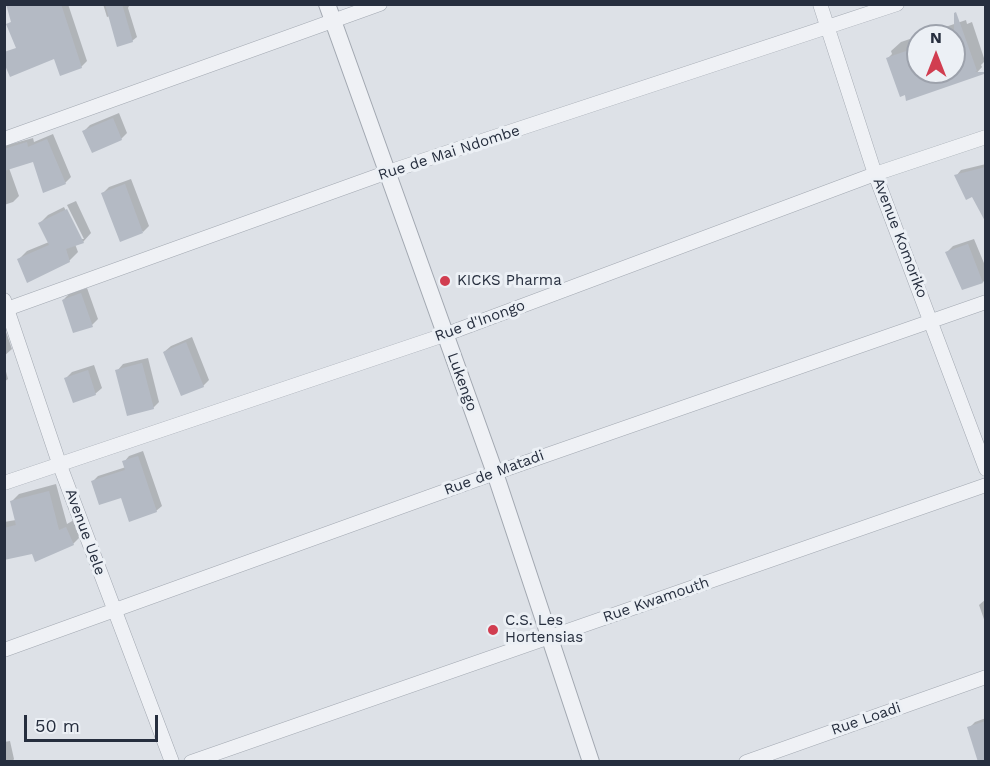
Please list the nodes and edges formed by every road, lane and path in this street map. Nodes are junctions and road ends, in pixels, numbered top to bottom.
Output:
1 (327, 4) edge
2 (380, 4) edge
3 (820, 4) edge
4 (897, 4) edge
5 (333, 22) junction
6 (829, 28) junction
7 (986, 137) edge
8 (4, 139) edge
9 (388, 172) junction
10 (876, 174) junction
11 (986, 302) edge
12 (6, 307) edge
13 (932, 321) junction
14 (444, 335) junction
15 (60, 463) junction
16 (986, 469) edge
17 (495, 473) junction
18 (4, 483) edge
19 (986, 486) edge
20 (114, 611) junction
21 (550, 636) junction
22 (4, 650) edge
23 (986, 677) edge
24 (172, 762) edge
25 (191, 762) edge
26 (591, 762) edge
27 (746, 762) edge

1 - 5 street, Lukengo
2 - 5 street
3 - 6 street, Avenue Komoriko
4 - 6 street, Rue de Mai Ndombe
5 - 8 street
5 - 9 street, Lukengo
6 - 9 street, Rue de Mai Ndombe
6 - 10 street, Avenue Komoriko
7 - 10 street, Rue d'Inongo
9 - 12 street, Rue de Mai Ndombe
9 - 14 street, Lukengo
10 - 13 street, Avenue Komoriko
10 - 14 street, Rue d'Inongo
11 - 13 street, Rue de Matadi
12 - 15 street, Avenue Uele
13 - 16 street, Avenue Komoriko
13 - 17 street, Rue de Matadi
14 - 15 street, Rue d'Inongo
14 - 17 street, Lukengo
15 - 18 street, Rue d'Inongo
15 - 20 street, Avenue Uele
17 - 20 street, Rue de Matadi
17 - 21 street, Lukengo
19 - 21 street, Rue Kwamouth
20 - 22 street, Rue de Matadi
20 - 24 street, Avenue Uele
21 - 25 street, Rue Kwamouth
21 - 26 street, Lukengo
23 - 27 street, Rue Loadi

